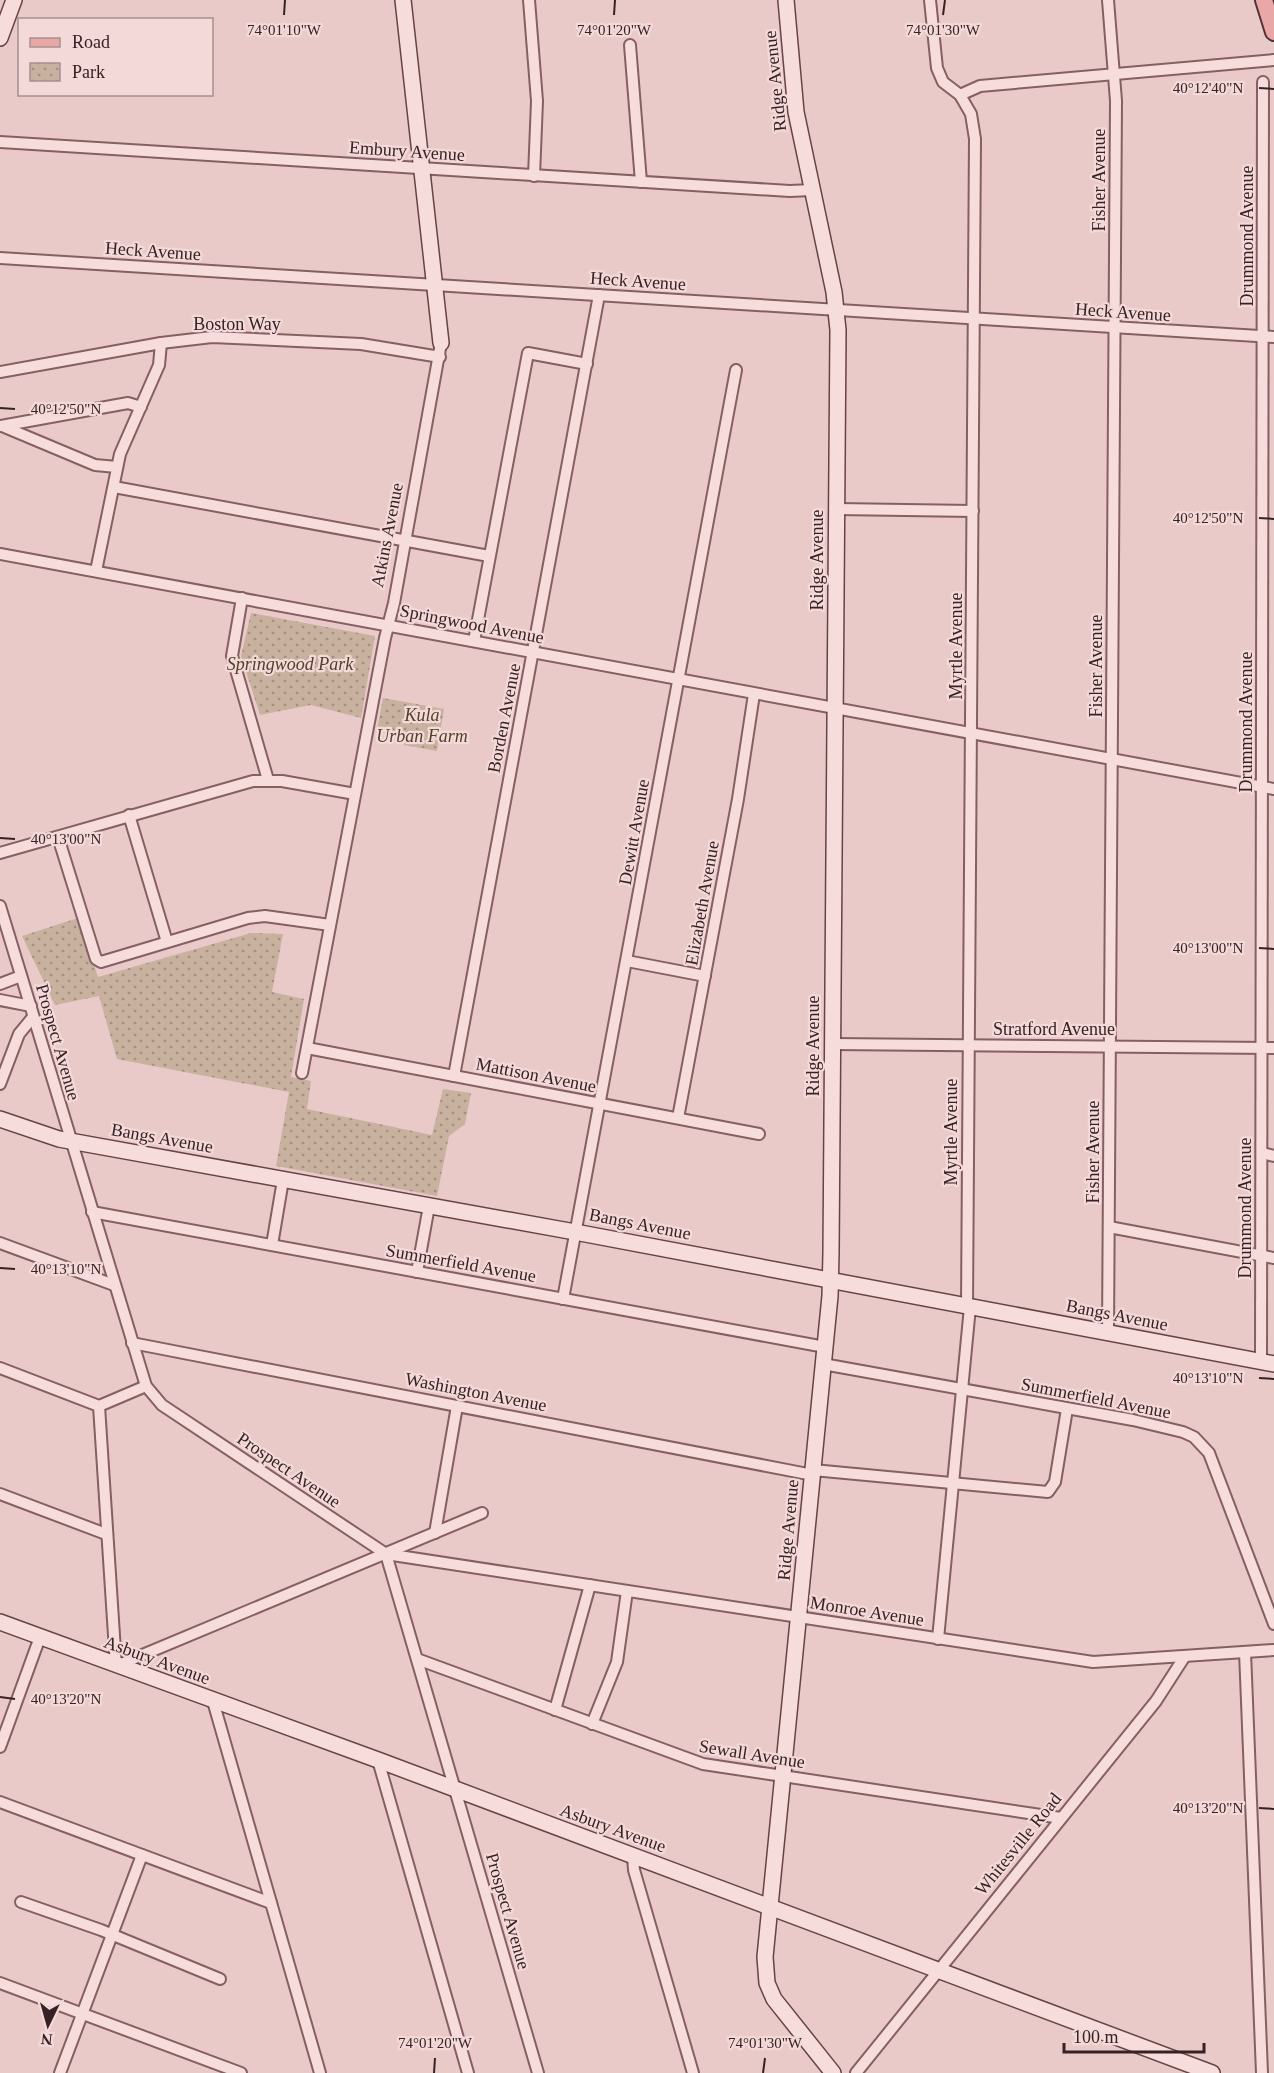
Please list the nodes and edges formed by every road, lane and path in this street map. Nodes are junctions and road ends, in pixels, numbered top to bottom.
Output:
1 (14, 0) edge
2 (403, 0) edge
3 (529, 0) edge
4 (786, 0) edge
5 (930, 0) edge
6 (1108, 0) edge
7 (1264, 0) edge
8 (1274, 32) edge
9 (0, 38) edge
10 (630, 45) dead end
11 (1274, 60) edge
12 (1114, 74) junction
13 (1263, 82) dead end
14 (960, 95) junction
15 (0, 142) edge
16 (420, 168) junction
17 (534, 176) junction
18 (641, 182) junction
19 (812, 190) junction
20 (0, 258) edge
21 (435, 285) junction
22 (599, 295) junction
23 (836, 310) junction
24 (974, 319) junction
25 (1115, 328) junction
26 (1269, 337) edge
27 (161, 343) junction
28 (440, 350) junction
29 (586, 364) junction
30 (736, 370) dead end
31 (0, 372) edge
32 (141, 407) junction
33 (1, 426) edge
34 (117, 467) junction
35 (114, 487) junction
36 (837, 509) junction
37 (973, 511) junction
38 (1269, 525) edge
39 (406, 542) junction
40 (0, 554) edge
41 (489, 556) junction
42 (96, 571) junction
43 (242, 598) junction
44 (388, 626) junction
45 (474, 641) junction
46 (533, 652) junction
47 (1268, 655) edge
48 (678, 680) junction
49 (754, 694) junction
50 (836, 709) junction
51 (972, 734) junction
52 (1112, 759) junction
53 (268, 780) junction
54 (1262, 787) junction
55 (1274, 789) edge
56 (355, 794) junction
57 (129, 815) junction
58 (58, 837) junction
59 (0, 853) edge
60 (0, 906) edge
61 (1268, 916) edge
62 (330, 926) junction
63 (167, 942) junction
64 (627, 961) junction
65 (21, 976) junction
66 (705, 976) junction
67 (0, 984) edge
68 (0, 1000) edge
69 (32, 1012) junction
70 (833, 1044) junction
71 (969, 1045) junction
72 (1110, 1046) junction
73 (307, 1048) junction
74 (1262, 1048) junction
75 (1274, 1048) edge
76 (302, 1073) dead end
77 (454, 1076) junction
78 (0, 1083) edge
79 (599, 1103) junction
80 (678, 1118) junction
81 (0, 1119) edge
82 (759, 1134) dead end
83 (70, 1141) junction
84 (1262, 1154) junction
85 (1274, 1156) edge
86 (283, 1180) junction
87 (429, 1206) junction
88 (92, 1212) junction
89 (1109, 1227) junction
90 (575, 1232) junction
91 (0, 1243) edge
92 (272, 1245) junction
93 (1262, 1256) junction
94 (1274, 1258) edge
95 (417, 1272) junction
96 (831, 1281) junction
97 (114, 1285) junction
98 (563, 1299) junction
99 (968, 1307) junction
100 (1108, 1333) junction
101 (132, 1343) junction
102 (825, 1347) junction
103 (1268, 1363) edge
104 (823, 1364) junction
105 (0, 1368) edge
106 (146, 1386) junction
107 (963, 1390) junction
108 (99, 1406) junction
109 (458, 1406) junction
110 (1067, 1409) junction
111 (813, 1473) junction
112 (953, 1484) junction
113 (0, 1494) edge
114 (482, 1513) dead end
115 (435, 1533) junction
116 (106, 1534) junction
117 (386, 1554) junction
118 (590, 1585) junction
119 (627, 1591) junction
120 (800, 1618) junction
121 (0, 1622) edge
122 (1274, 1624) edge
123 (40, 1637) junction
124 (938, 1639) junction
125 (1274, 1650) edge
126 (1245, 1652) junction
127 (1185, 1656) junction
128 (417, 1659) junction
129 (116, 1666) junction
130 (213, 1701) junction
131 (555, 1710) junction
132 (592, 1724) junction
133 (0, 1748) edge
134 (378, 1760) junction
135 (784, 1776) junction
136 (457, 1791) junction
137 (0, 1802) edge
138 (1061, 1818) junction
139 (142, 1855) junction
140 (633, 1856) junction
141 (21, 1902) dead end
142 (271, 1903) junction
143 (771, 1908) junction
144 (111, 1936) junction
145 (937, 1970) junction
146 (220, 1979) dead end
147 (0, 1983) edge
148 (82, 2013) junction
149 (60, 2073) edge
150 (241, 2073) edge
151 (320, 2073) edge
152 (468, 2073) edge
153 (538, 2073) edge
154 (693, 2073) edge
155 (833, 2073) edge
156 (856, 2073) edge
157 (1212, 2073) edge
158 (1262, 2073) edge

1 - 9 street
2 - 16 street, Atkins Avenue
3 - 17 street
4 - 19 street, Ridge Avenue
5 - 14 street, Myrtle Avenue
6 - 12 street, Fisher Avenue
7 - 8 main road
10 - 18 street
11 - 12 street
12 - 14 street
12 - 25 street, Fisher Avenue
13 - 26 street, Drummond Avenue
14 - 24 street, Myrtle Avenue
15 - 16 street, Embury Avenue
16 - 17 street, Embury Avenue
16 - 21 street, Atkins Avenue
17 - 18 street, Embury Avenue
18 - 19 street, Embury Avenue
19 - 23 street, Ridge Avenue
20 - 21 street, Heck Avenue
21 - 22 street, Heck Avenue
21 - 28 street, Atkins Avenue
22 - 23 street, Heck Avenue
22 - 29 street, Borden Avenue
23 - 24 street, Heck Avenue
23 - 36 street, Ridge Avenue
24 - 25 street, Heck Avenue
24 - 37 street, Myrtle Avenue
25 - 26 street, Heck Avenue
25 - 52 street, Fisher Avenue
26 - 38 street, Drummond Avenue
27 - 28 street, Boston Way
27 - 31 street, Boston Way
27 - 32 street
28 - 39 street, Atkins Avenue
29 - 41 street
29 - 46 street, Borden Avenue
30 - 48 street, Dewitt Avenue
32 - 33 street
32 - 34 street
33 - 34 street
34 - 35 street
35 - 39 street
35 - 42 street
36 - 37 street
36 - 50 street, Ridge Avenue
37 - 51 street, Myrtle Avenue
38 - 47 street, Drummond Avenue
39 - 41 street
39 - 44 street, Atkins Avenue
40 - 42 street, Springwood Avenue
41 - 45 street
42 - 43 street, Springwood Avenue
43 - 44 street, Springwood Avenue
43 - 53 street
44 - 45 street, Springwood Avenue
44 - 56 street, Atkins Avenue
45 - 46 street, Springwood Avenue
46 - 48 street, Springwood Avenue
46 - 77 street, Borden Avenue
47 - 54 street, Drummond Avenue
48 - 49 street, Springwood Avenue
48 - 64 street, Dewitt Avenue
49 - 50 street, Springwood Avenue
49 - 66 street, Elizabeth Avenue
50 - 51 street, Springwood Avenue
50 - 70 street, Ridge Avenue
51 - 52 street, Springwood Avenue
51 - 71 street, Myrtle Avenue
52 - 54 street, Springwood Avenue
52 - 72 street, Fisher Avenue
53 - 56 street
53 - 57 street
54 - 55 street, Springwood Avenue
54 - 61 street, Drummond Avenue
56 - 62 street, Atkins Avenue
57 - 58 street
57 - 63 street
58 - 59 street
58 - 63 street
60 - 65 street, Prospect Avenue
61 - 74 street, Drummond Avenue
62 - 63 street
62 - 73 street, Atkins Avenue
64 - 66 street
64 - 79 street, Dewitt Avenue
65 - 67 street
65 - 69 street, Prospect Avenue
66 - 80 street, Elizabeth Avenue
68 - 69 street
69 - 78 street
69 - 83 street, Prospect Avenue
70 - 71 street, Stratford Avenue
70 - 96 street, Ridge Avenue
71 - 72 street, Stratford Avenue
71 - 99 street, Myrtle Avenue
72 - 74 street, Stratford Avenue
72 - 89 street, Fisher Avenue
73 - 76 street, Atkins Avenue
73 - 77 street, Mattison Avenue
74 - 75 street, Stratford Avenue
74 - 84 street, Drummond Avenue
77 - 79 street, Mattison Avenue
79 - 80 street, Mattison Avenue
79 - 90 street, Dewitt Avenue
80 - 82 street, Mattison Avenue
81 - 83 street, Bangs Avenue
83 - 86 street, Bangs Avenue
83 - 88 street, Prospect Avenue
84 - 85 street
84 - 93 street, Drummond Avenue
86 - 87 street, Bangs Avenue
86 - 92 street
87 - 90 street, Bangs Avenue
87 - 95 street
88 - 92 street, Summerfield Avenue
88 - 97 street, Prospect Avenue
89 - 93 street
89 - 100 street, Fisher Avenue
90 - 96 street, Bangs Avenue
90 - 98 street, Dewitt Avenue
91 - 97 street
92 - 95 street, Summerfield Avenue
93 - 94 street
93 - 103 street, Drummond Avenue
95 - 98 street, Summerfield Avenue
96 - 99 street, Bangs Avenue
96 - 102 street, Ridge Avenue
97 - 101 street, Prospect Avenue
98 - 102 street, Summerfield Avenue
99 - 100 street, Bangs Avenue
99 - 107 street, Myrtle Avenue
100 - 103 street, Bangs Avenue
101 - 106 street, Prospect Avenue
101 - 109 street, Washington Avenue
102 - 104 street, Ridge Avenue
104 - 107 street, Summerfield Avenue
104 - 111 street, Ridge Avenue
105 - 108 street
106 - 108 street
106 - 117 street, Prospect Avenue
107 - 110 street, Summerfield Avenue
107 - 112 street, Myrtle Avenue
108 - 116 street
109 - 111 street, Washington Avenue
109 - 115 street
110 - 112 street, Washington Avenue
110 - 122 street, Summerfield Avenue
111 - 112 street, Washington Avenue
111 - 120 street, Ridge Avenue
112 - 124 street, Myrtle Avenue
113 - 116 street
114 - 115 street
115 - 117 street
116 - 129 street
117 - 118 street, Monroe Avenue
117 - 128 street, Prospect Avenue
117 - 129 street
118 - 119 street, Monroe Avenue
118 - 131 street
119 - 120 street, Monroe Avenue
119 - 132 street
120 - 124 street, Monroe Avenue
120 - 135 street, Ridge Avenue
121 - 123 street, Asbury Avenue
123 - 129 street, Asbury Avenue
123 - 133 street
124 - 127 street, Monroe Avenue
125 - 126 street, Monroe Avenue
126 - 127 street, Monroe Avenue
126 - 158 street
127 - 138 street, Whitesville Road
128 - 131 street, Sewall Avenue
128 - 136 street, Prospect Avenue
129 - 130 street, Asbury Avenue
130 - 134 street, Asbury Avenue
130 - 142 street
131 - 132 street, Sewall Avenue
132 - 135 street, Sewall Avenue
134 - 136 street, Asbury Avenue
134 - 152 street
135 - 138 street, Sewall Avenue
135 - 143 street, Ridge Avenue
136 - 140 street, Asbury Avenue
136 - 153 street, Prospect Avenue
137 - 139 street
138 - 145 street, Whitesville Road
139 - 142 street
139 - 144 street
140 - 143 street, Asbury Avenue
140 - 154 street
141 - 144 street
142 - 151 street
143 - 145 street, Asbury Avenue
143 - 155 street, Ridge Avenue
144 - 146 street
144 - 148 street
145 - 156 street, Whitesville Road
145 - 157 street, Asbury Avenue
147 - 148 street
148 - 149 street
148 - 150 street

